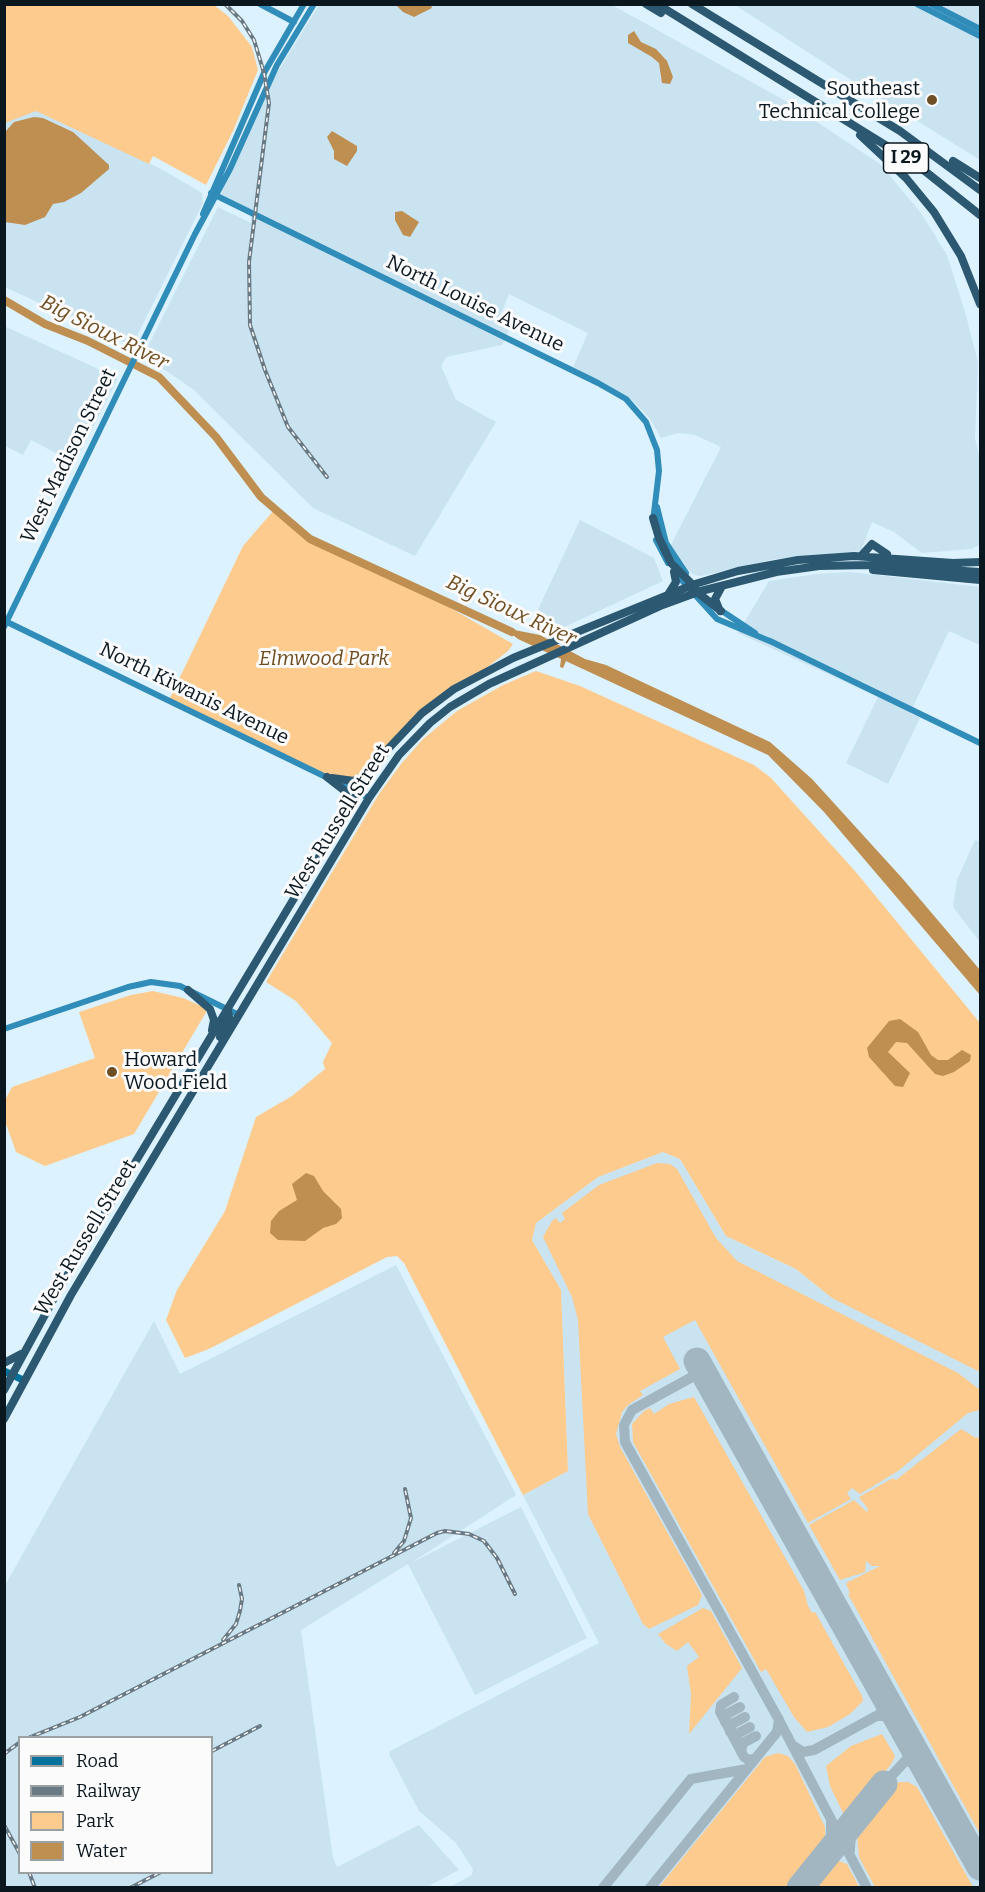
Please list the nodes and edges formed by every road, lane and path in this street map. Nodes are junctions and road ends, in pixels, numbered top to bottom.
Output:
1 (260, 4) edge
2 (304, 4) edge
3 (314, 4) edge
4 (646, 4) edge
5 (657, 4) edge
6 (692, 4) edge
7 (704, 4) edge
8 (916, 4) edge
9 (931, 4) edge
10 (292, 21) junction
11 (300, 26) junction
12 (981, 29) edge
13 (981, 36) edge
14 (780, 57) junction
15 (743, 58) junction
16 (826, 110) junction
17 (900, 131) junction
18 (981, 178) edge
19 (981, 190) edge
20 (214, 194) junction
21 (981, 215) edge
22 (981, 304) edge
23 (656, 497) junction
24 (653, 518) junction
25 (981, 562) edge
26 (819, 566) junction
27 (674, 572) junction
28 (981, 572) edge
29 (981, 580) edge
30 (725, 584) junction
31 (694, 589) junction
32 (660, 597) junction
33 (721, 611) junction
34 (5, 623) edge
35 (772, 642) junction
36 (981, 743) edge
37 (377, 762) junction
38 (327, 777) junction
39 (358, 792) junction
40 (369, 798) junction
41 (333, 833) junction
42 (258, 959) junction
43 (188, 990) junction
44 (227, 1009) junction
45 (239, 1015) junction
46 (4, 1029) edge
47 (202, 1052) junction
48 (204, 1073) junction
49 (29, 1344) junction
50 (4, 1363) edge
51 (8, 1373) edge
52 (23, 1380) junction
53 (5, 1387) edge
54 (18, 1392) junction
55 (4, 1419) edge

1 - 10 main road
2 - 10 main road, West Madison Street
3 - 11 main road, West Madison Street
4 - 15 highway
5 - 15 highway, I 29
6 - 14 highway, I 29
7 - 14 highway
8 - 13 main road
9 - 12 main road
10 - 11 main road
10 - 20 main road, West Madison Street
11 - 20 main road, West Madison Street
14 - 17 highway, I 29
15 - 16 highway, I 29
16 - 21 highway, I 29
16 - 22 highway
17 - 18 highway
17 - 19 highway, I 29
20 - 23 main road, North Louise Avenue
20 - 34 main road, West Madison Street
23 - 24 main road, North Louise Avenue
23 - 31 main road, North Louise Avenue
24 - 27 main road, North Louise Avenue
24 - 31 highway
25 - 31 highway, West Russell Street
26 - 28 highway, West Russell Street
26 - 29 highway
26 - 30 highway, West Russell Street
27 - 31 main road, North Louise Avenue
27 - 32 highway
30 - 31 highway, West Russell Street
30 - 33 highway
31 - 32 highway, West Russell Street
31 - 33 highway
31 - 35 main road
31 - 40 highway, West Russell Street
32 - 37 highway, West Russell Street
33 - 35 main road
34 - 38 main road, North Kiwanis Avenue
35 - 36 main road
37 - 38 highway
37 - 39 highway, West Russell Street
38 - 39 main road, North Kiwanis Avenue
38 - 41 highway
39 - 40 main road, North Kiwanis Avenue
39 - 41 highway, West Russell Street
40 - 45 highway, West Russell Street
41 - 42 highway, West Russell Street
42 - 44 highway, West Russell Street
42 - 45 highway
43 - 44 main road
43 - 46 main road
43 - 47 highway
44 - 45 main road
44 - 47 highway, West Russell Street
44 - 48 highway
45 - 48 highway, West Russell Street
47 - 49 highway, West Russell Street
48 - 52 highway, West Russell Street
49 - 50 highway
49 - 51 highway, West Russell Street
51 - 52 main road
51 - 53 highway, West Russell Street
52 - 54 highway, West Russell Street
53 - 54 main road
54 - 55 highway, West Russell Street

